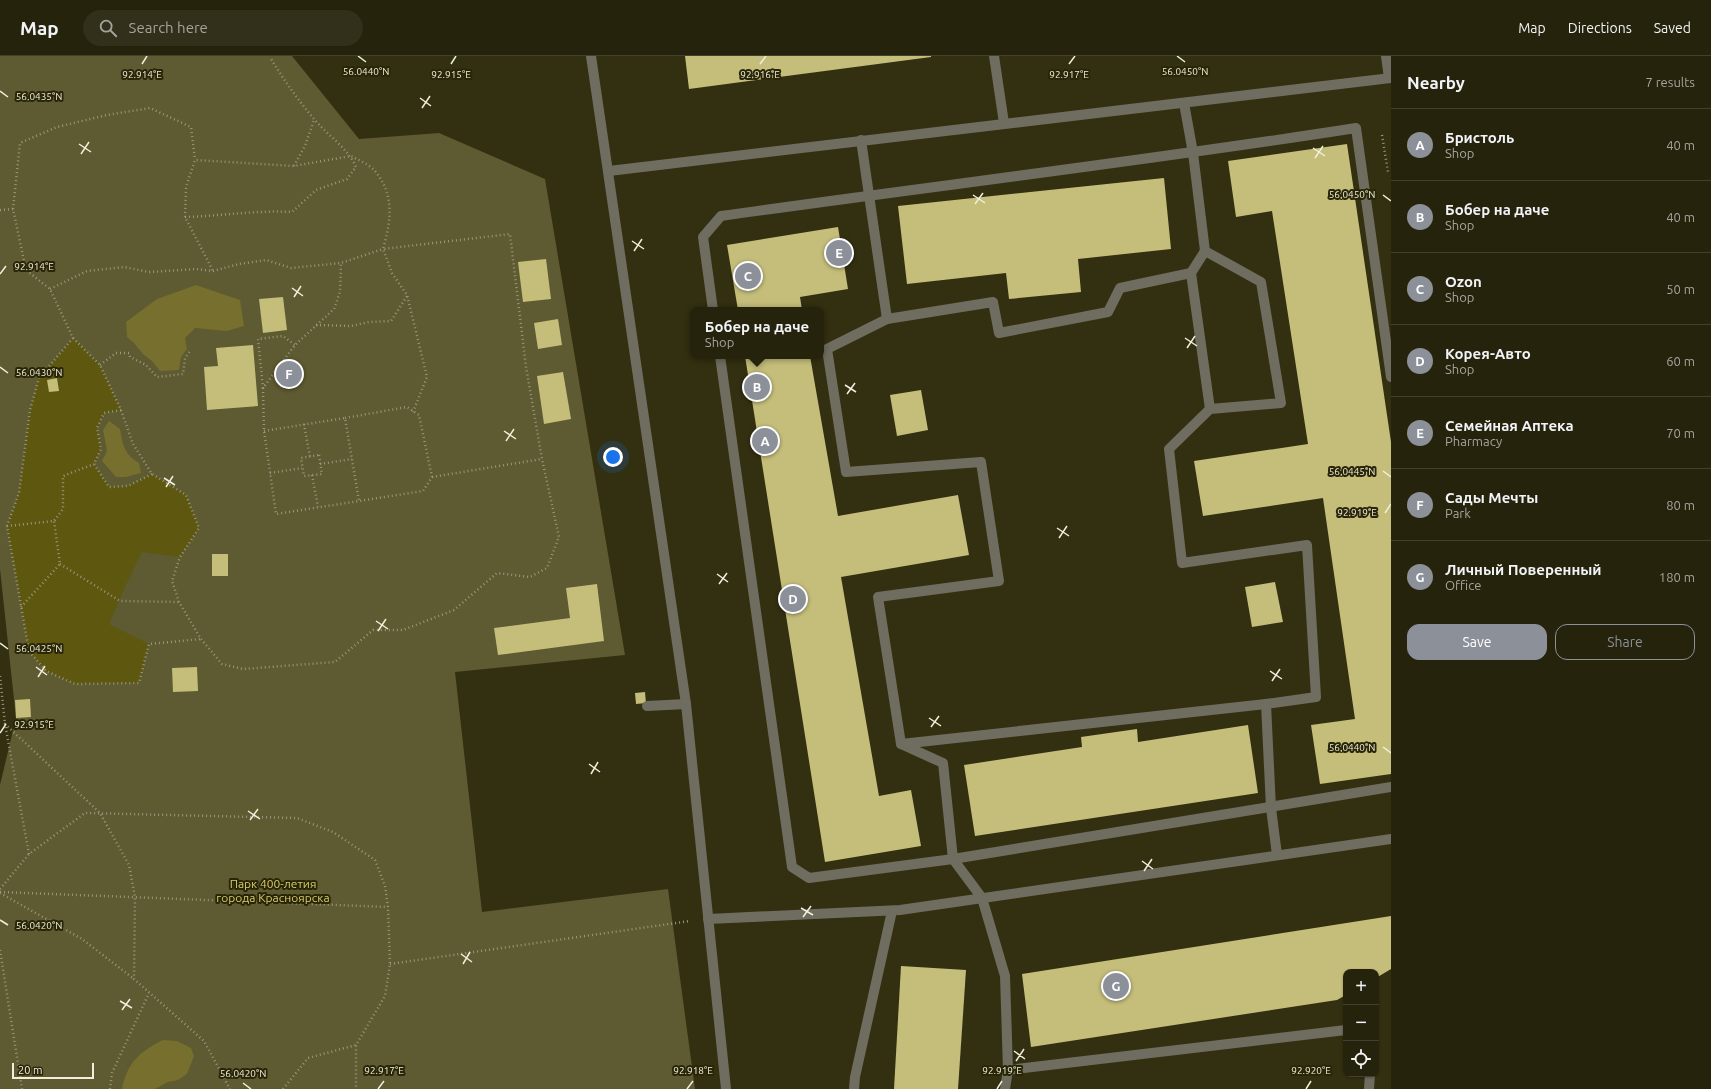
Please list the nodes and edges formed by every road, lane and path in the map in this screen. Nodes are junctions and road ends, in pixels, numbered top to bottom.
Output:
1 (591, 56) edge
2 (994, 56) edge
3 (1386, 56) edge
4 (271, 59) dead end
5 (1390, 78) edge
6 (1184, 103) junction
7 (314, 120) junction
8 (1004, 123) junction
9 (1382, 135) dead end
10 (861, 140) junction
11 (1193, 153) junction
12 (351, 156) junction
13 (195, 160) junction
14 (294, 166) junction
15 (609, 171) junction
16 (1388, 172) dead end
17 (870, 195) junction
18 (13, 209) junction
19 (0, 210) edge
20 (185, 217) junction
21 (383, 249) junction
22 (1205, 251) junction
23 (341, 264) junction
24 (213, 271) junction
25 (1191, 273) junction
26 (50, 289) junction
27 (407, 295) junction
28 (713, 307) edge
29 (887, 319) junction
30 (316, 325) junction
31 (74, 338) junction
32 (295, 345) junction
33 (191, 350) dead end
34 (720, 359) edge
35 (100, 365) junction
36 (1391, 377) edge
37 (264, 388) junction
38 (1210, 409) junction
39 (121, 410) junction
40 (414, 412) junction
41 (345, 418) junction
42 (304, 424) junction
43 (264, 431) junction
44 (310, 457) junction
45 (352, 459) junction
46 (542, 459) junction
47 (94, 464) junction
48 (320, 464) junction
49 (302, 468) junction
50 (270, 473) junction
51 (152, 474) junction
52 (312, 475) junction
53 (432, 477) junction
54 (359, 501) junction
55 (318, 507) junction
56 (54, 521) junction
57 (7, 526) junction
58 (60, 564) junction
59 (179, 602) junction
60 (21, 608) junction
61 (201, 639) junction
62 (0, 676) edge
63 (686, 704) junction
64 (1266, 704) junction
65 (647, 706) dead end
66 (5, 724) junction
67 (901, 744) junction
68 (1391, 787) edge
69 (1270, 808) junction
70 (100, 813) junction
71 (1391, 839) edge
72 (29, 854) junction
73 (1277, 855) junction
74 (953, 859) junction
75 (0, 892) edge
76 (135, 897) junction
77 (982, 898) junction
78 (388, 906) junction
79 (892, 911) junction
80 (708, 919) junction
81 (0, 950) edge
82 (390, 964) junction
83 (134, 979) junction
84 (149, 993) junction
85 (1343, 1030) edge
86 (356, 1045) junction
87 (1008, 1070) junction
88 (1370, 1077) edge
89 (22, 1089) edge
90 (110, 1089) edge
91 (230, 1089) edge
92 (283, 1089) edge
93 (356, 1089) edge
94 (726, 1089) edge
95 (854, 1089) edge
96 (1006, 1089) edge
97 (1369, 1089) edge

1 - 15 lane
2 - 8 lane
3 - 5 lane
4 - 7 path
5 - 6 lane
6 - 8 lane
6 - 11 lane
7 - 12 path
7 - 14 path
8 - 10 lane
9 - 16 path
10 - 15 lane
10 - 17 lane
11 - 17 lane
11 - 22 lane
11 - 36 lane
12 - 14 path
12 - 20 path
12 - 21 path
13 - 14 path
13 - 18 path
13 - 20 path
15 - 63 lane
17 - 28 lane
17 - 29 lane
18 - 19 path
18 - 26 path
20 - 24 path
21 - 23 path
21 - 27 path
21 - 46 path
22 - 25 lane
22 - 38 lane
23 - 24 path
23 - 30 path
24 - 26 path
25 - 29 lane
25 - 38 lane
26 - 31 path
27 - 30 path
27 - 40 path
29 - 67 lane
30 - 32 path
31 - 35 path
31 - 57 path
32 - 37 path
32 - 37 path
33 - 35 path
34 - 74 lane
35 - 39 path
37 - 43 path
38 - 64 lane
39 - 47 path
39 - 51 path
40 - 41 path
40 - 53 path
41 - 42 path
41 - 45 path
42 - 43 path
42 - 44 path
43 - 50 path
44 - 48 path
44 - 49 path
45 - 48 path
45 - 54 path
46 - 53 path
46 - 61 path
47 - 51 path
47 - 56 path
48 - 52 path
49 - 50 path
49 - 52 path
50 - 55 path
51 - 59 path
52 - 55 path
53 - 54 path
54 - 55 path
56 - 57 path
56 - 58 path
57 - 60 path
58 - 59 path
58 - 60 path
59 - 61 path
60 - 61 path
62 - 66 path
63 - 65 lane
63 - 80 lane
64 - 67 lane
64 - 69 lane
66 - 70 path
66 - 72 path
67 - 74 lane
68 - 69 lane
69 - 73 lane
69 - 74 lane
70 - 72 path
70 - 76 path
70 - 78 path
71 - 73 lane
72 - 75 path
73 - 77 lane
74 - 77 lane
75 - 76 path
75 - 83 path
76 - 78 path
76 - 83 path
77 - 79 lane
77 - 87 lane
78 - 82 path
79 - 80 lane
79 - 95 lane
80 - 82 path
80 - 94 lane
81 - 89 path
82 - 86 path
83 - 84 path
84 - 90 path
84 - 91 path
85 - 87 lane
86 - 92 path
86 - 93 path
87 - 96 lane
88 - 97 lane

